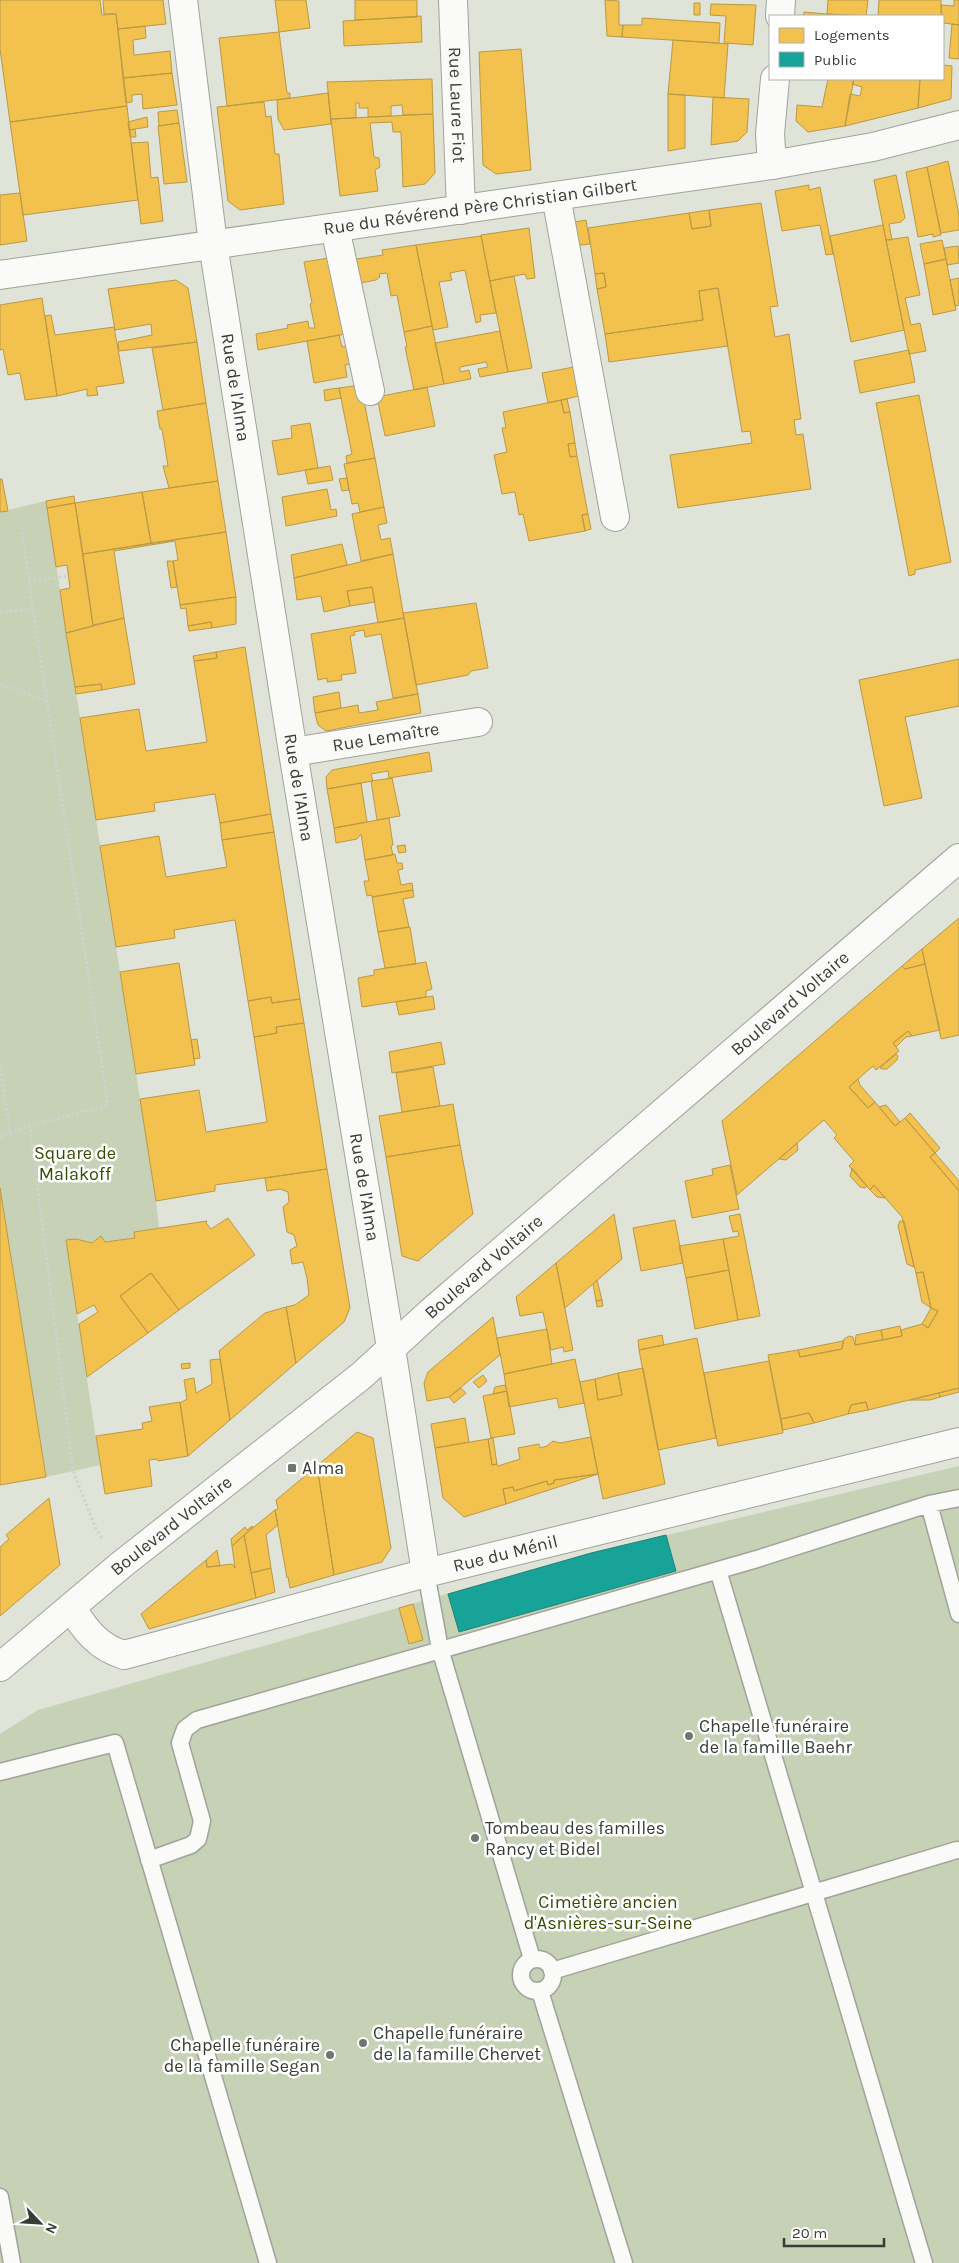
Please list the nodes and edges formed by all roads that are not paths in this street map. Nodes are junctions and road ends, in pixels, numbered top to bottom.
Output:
1 (184, 0) edge
2 (453, 0) edge
3 (781, 0) edge
4 (780, 15) edge
5 (775, 80) edge
6 (959, 125) edge
7 (772, 165) junction
8 (556, 196) junction
9 (461, 210) junction
10 (335, 228) junction
11 (213, 244) junction
12 (0, 275) edge
13 (370, 391) dead end
14 (615, 518) dead end
15 (478, 722) dead end
16 (293, 752) junction
17 (959, 858) edge
18 (391, 1348) junction
19 (959, 1442) edge
20 (959, 1498) edge
21 (929, 1504) junction
22 (718, 1570) junction
23 (426, 1573) junction
24 (71, 1607) junction
25 (959, 1614) edge
26 (440, 1649) junction
27 (0, 1667) edge
28 (0, 1772) edge
29 (958, 1850) dead end
30 (149, 1860) junction
31 (814, 1892) junction
32 (532, 1959) junction
33 (552, 1971) junction
34 (540, 1991) junction
35 (0, 2197) edge
36 (12, 2263) edge
37 (268, 2263) edge
38 (624, 2263) edge
39 (924, 2263) edge

1 - 11 street, Rue de l'Alma
2 - 9 street, Rue Laure Fiot
3 - 4 street
5 - 7 street
6 - 7 street, Rue du Révérend Père Christian Gilbert
7 - 8 street, Rue du Révérend Père Christian Gilbert
8 - 9 street, Rue du Révérend Père Christian Gilbert
8 - 14 street
9 - 10 street, Rue du Révérend Père Christian Gilbert
10 - 11 street, Rue du Révérend Père Christian Gilbert
10 - 13 street
11 - 12 street, Rue du Révérend Père Christian Gilbert
11 - 16 street, Rue de l'Alma
15 - 16 street, Rue Lemaître
16 - 18 street, Rue de l'Alma
17 - 18 street, Boulevard Voltaire
18 - 23 street, Rue de l'Alma
18 - 24 street, Boulevard Voltaire
19 - 23 street, Rue du Ménil
20 - 21 lane
21 - 22 lane
21 - 25 lane
22 - 26 lane
22 - 31 lane
23 - 24 street, Rue du Ménil
23 - 26 lane
24 - 27 street, Boulevard Voltaire
26 - 30 lane
26 - 32 lane
28 - 30 lane
29 - 31 lane
30 - 37 lane
31 - 33 lane
31 - 39 lane
32 - 33 lane
32 - 34 lane
33 - 34 lane
34 - 38 lane
35 - 36 lane

